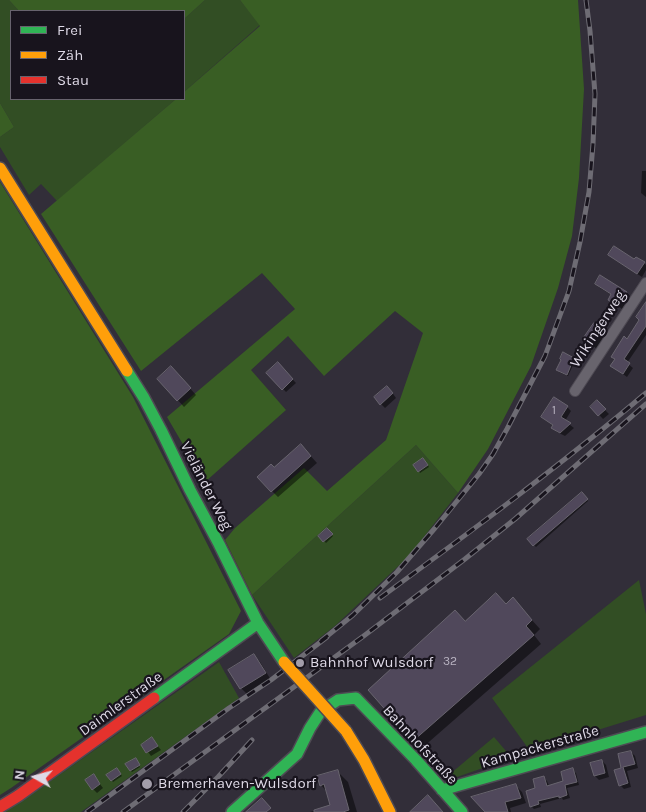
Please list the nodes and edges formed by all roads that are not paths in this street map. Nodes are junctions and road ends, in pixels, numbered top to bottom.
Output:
1 (0, 168) edge
2 (646, 283) edge
3 (575, 391) dead end
4 (258, 623) junction
5 (646, 732) edge
6 (442, 790) junction
7 (0, 807) edge
8 (232, 812) edge
9 (390, 812) edge
10 (462, 812) edge

1 - 4 street, Vieländer Weg
2 - 3 street, Wikingerweg
4 - 7 street, Daimlerstraße
4 - 9 street, Vieländer Weg, bridge
5 - 6 street, Kampackerstraße
6 - 8 street, Bahnhofstraße
6 - 10 street, Bahnhofstraße

